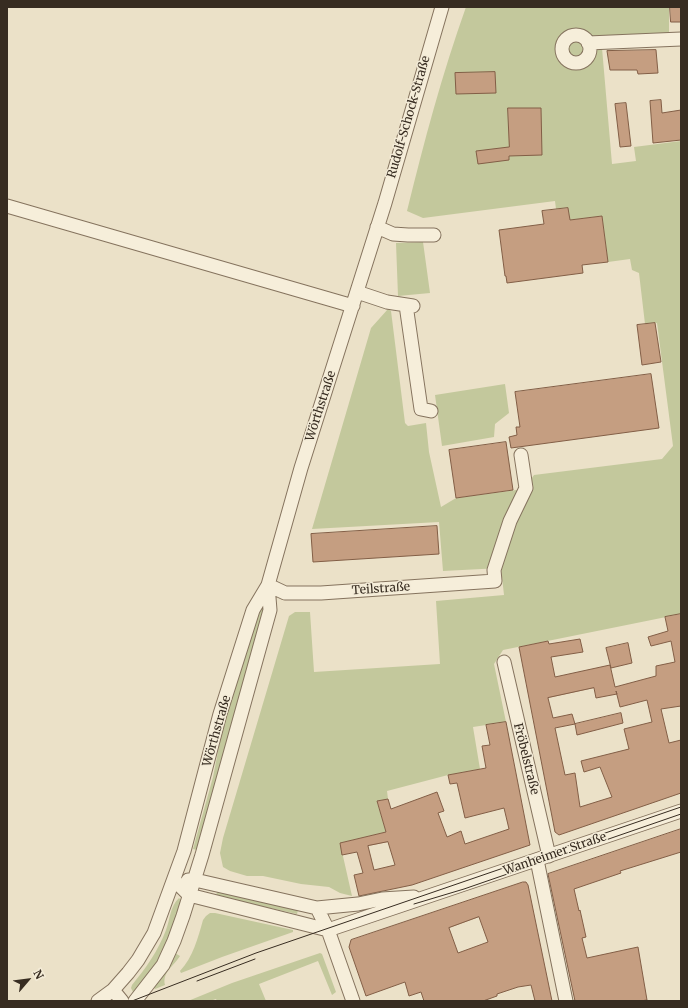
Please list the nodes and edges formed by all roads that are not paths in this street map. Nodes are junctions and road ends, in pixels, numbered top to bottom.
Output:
1 (442, 7) edge
2 (681, 39) edge
3 (595, 43) dead end
4 (7, 206) edge
5 (377, 227) junction
6 (434, 235) dead end
7 (357, 292) junction
8 (353, 306) junction
9 (432, 411) dead end
10 (521, 455) dead end
11 (268, 585) junction
12 (504, 662) dead end
13 (681, 811) edge
14 (543, 858) junction
15 (174, 880) junction
16 (195, 880) junction
17 (189, 895) junction
18 (428, 897) junction
19 (394, 898) junction
20 (317, 908) junction
21 (328, 930) junction
22 (113, 990) junction
23 (98, 1001) edge
24 (122, 1001) edge
25 (136, 1001) edge
26 (353, 1001) edge
27 (566, 1001) edge

1 - 5 street, Rudolf-Schock-Straße
2 - 3 street
4 - 8 street
5 - 6 street
5 - 7 street, Wörthstraße
7 - 8 street, Wörthstraße
7 - 9 street
8 - 11 street, Wörthstraße
10 - 11 street, Teilstraße
11 - 15 street, Wörthstraße
11 - 16 street, Wörthstraße
12 - 14 street, Fröbelstraße
13 - 14 street, Wanheimer Straße
14 - 18 street, Wanheimer Straße
14 - 27 street, Fröbelstraße
15 - 16 street, Wanheimer Straße
15 - 17 street
15 - 22 street
16 - 17 street
16 - 20 street, Wanheimer Straße
17 - 21 street
17 - 25 street
18 - 19 street, Wanheimer Straße
18 - 21 street, Wanheimer Straße
19 - 20 street, Wanheimer Straße
19 - 21 street
20 - 21 street
21 - 26 street
22 - 23 street
22 - 24 street

